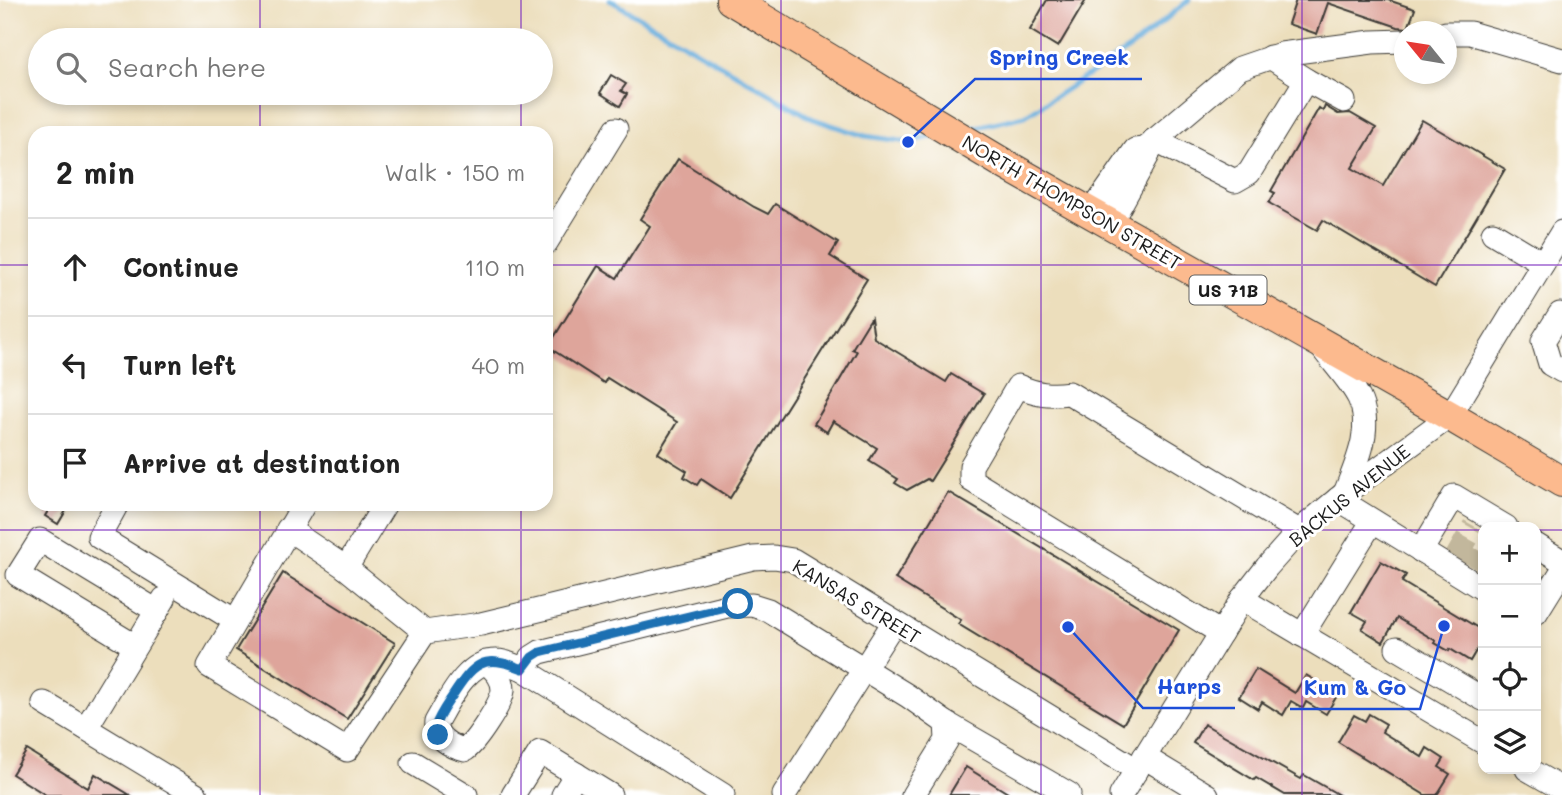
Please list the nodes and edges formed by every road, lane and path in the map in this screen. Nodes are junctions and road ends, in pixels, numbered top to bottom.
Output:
1 (732, 0) edge
2 (1457, 33) edge
3 (1394, 41) edge
4 (1270, 57) junction
5 (1562, 60) edge
6 (1306, 80) junction
7 (1344, 101) dead end
8 (616, 130) dead end
9 (1149, 145) junction
10 (1100, 219) junction
11 (553, 232) edge
12 (1562, 232) edge
13 (1493, 233) dead end
14 (1543, 262) junction
15 (1561, 313) edge
16 (1316, 340) junction
17 (1556, 368) edge
18 (1450, 416) junction
19 (1557, 474) edge
20 (1341, 496) junction
21 (113, 511) edge
22 (299, 511) edge
23 (382, 511) edge
24 (1372, 522) junction
25 (1490, 522) edge
26 (288, 528) junction
27 (1299, 531) junction
28 (1541, 548) edge
29 (1421, 551) junction
30 (1562, 561) edge
31 (346, 568) junction
32 (1562, 571) edge
33 (1466, 572) edge
34 (174, 583) junction
35 (1242, 600) junction
36 (1541, 605) edge
37 (157, 611) junction
38 (234, 620) junction
39 (894, 622) junction
40 (425, 632) junction
41 (1222, 633) junction
42 (1302, 635) junction
43 (135, 646) junction
44 (1397, 648) dead end
45 (486, 662) dead end
46 (864, 668) junction
47 (523, 669) junction
48 (1478, 696) edge
49 (44, 703) dead end
50 (1480, 711) edge
51 (86, 728) junction
52 (946, 731) junction
53 (1473, 736) edge
54 (414, 762) dead end
55 (1140, 764) junction
56 (576, 774) junction
57 (1536, 774) edge
58 (1562, 789) edge
59 (1069, 794) edge
60 (196, 795) edge
61 (466, 795) edge
62 (513, 795) edge
63 (563, 795) edge
64 (610, 795) edge
65 (723, 795) edge
66 (784, 795) edge
67 (914, 795) edge
68 (1121, 795) edge
69 (1207, 795) edge

1 - 10 main road, NORTH THOMPSON STREET / US 71B
2 - 5 street
3 - 4 street
4 - 6 street
4 - 9 street
6 - 7 street
6 - 9 street
8 - 11 street
9 - 10 street
10 - 16 main road, NORTH THOMPSON STREET / US 71B
12 - 14 street
13 - 14 street
14 - 18 street
15 - 17 street
16 - 18 main road, NORTH THOMPSON STREET / US 71B
16 - 20 street
18 - 19 main road, NORTH THOMPSON STREET / US 71B
18 - 20 street, BACKUS AVENUE
20 - 24 street
20 - 27 street, BACKUS AVENUE
21 - 34 street
22 - 26 street
23 - 31 street
24 - 29 street
24 - 42 street
25 - 29 street
26 - 31 street
26 - 38 street
27 - 35 street, BACKUS AVENUE
27 - 41 street
28 - 30 street
29 - 33 street
31 - 40 street
32 - 36 street
34 - 37 street
34 - 38 street
35 - 41 street, BACKUS AVENUE
35 - 42 street
37 - 43 street
37 - 43 street
38 - 40 street
39 - 40 street, KANSAS STREET
39 - 46 street
39 - 55 street, KANSAS STREET
41 - 55 street, BACKUS AVENUE
42 - 53 street
43 - 51 street
44 - 48 street
45 - 47 street
46 - 47 street
46 - 52 street
46 - 66 street
47 - 65 street
49 - 51 street
50 - 53 street
51 - 60 street
52 - 59 street
52 - 67 street
54 - 61 street
55 - 68 street, BACKUS AVENUE
55 - 69 street, KANSAS STREET
56 - 62 street
56 - 63 street
56 - 64 street
57 - 58 street

